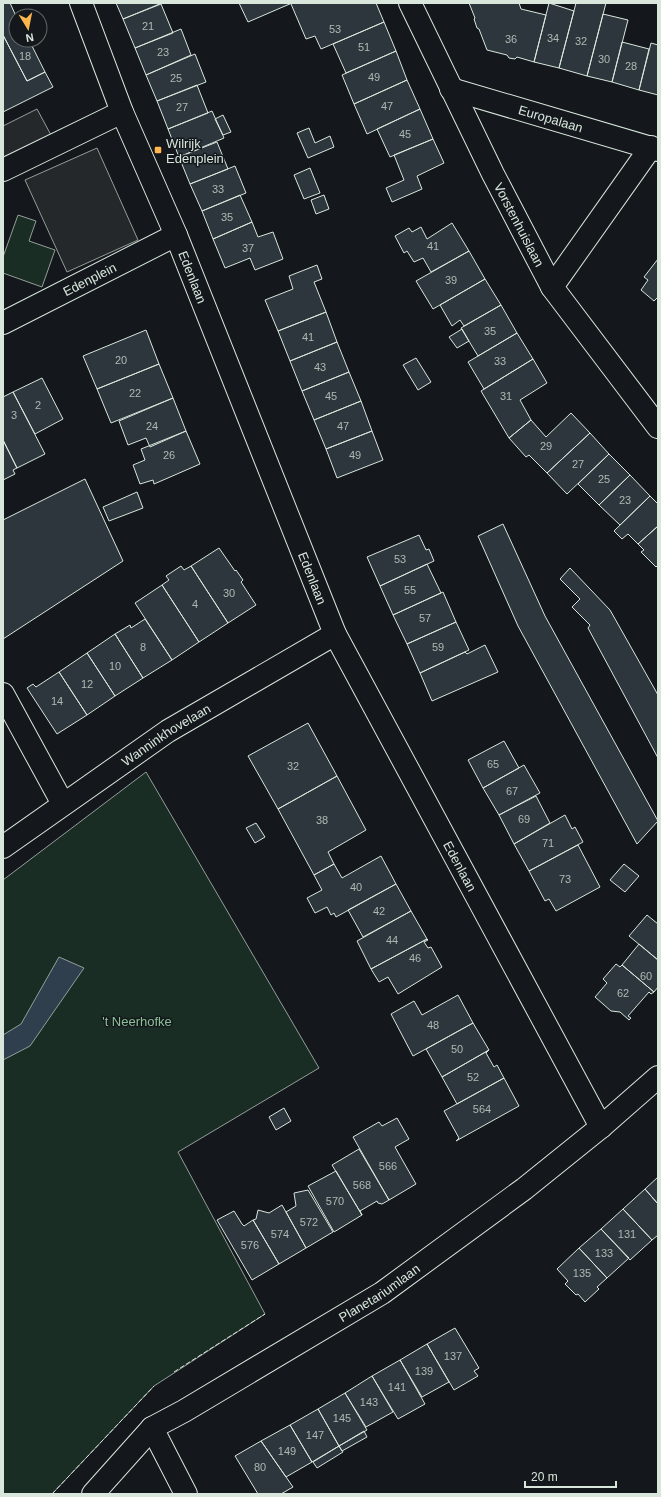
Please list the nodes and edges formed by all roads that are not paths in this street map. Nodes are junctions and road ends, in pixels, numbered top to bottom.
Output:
1 (81, 3) edge
2 (410, 3) edge
3 (451, 89) junction
4 (122, 112) junction
5 (654, 148) edge
6 (3, 170) edge
7 (176, 235) junction
8 (552, 287) junction
9 (3, 323) edge
10 (658, 427) edge
11 (335, 634) junction
12 (3, 694) edge
13 (63, 804) junction
14 (3, 846) edge
15 (658, 1077) edge
16 (601, 1127) junction
17 (152, 1428) junction
18 (93, 1494) edge
19 (186, 1494) edge

1 - 4 street, Edenlaan
2 - 3 street, Vorstenhuislaan
3 - 5 street, Europalaan
3 - 8 street, Vorstenhuislaan
4 - 6 street
4 - 7 street, Edenlaan
5 - 8 street, Europalaan
7 - 9 street, Edenplein
7 - 11 street, Edenlaan
8 - 10 street, Vorstenhuislaan
11 - 13 street, Wanninkhovelaan
11 - 16 street, Edenlaan
12 - 13 street
13 - 14 street, Wanninkhovelaan
15 - 16 street, Planetariumlaan
16 - 17 street, Planetariumlaan
17 - 18 street, Planetariumlaan
17 - 19 street

